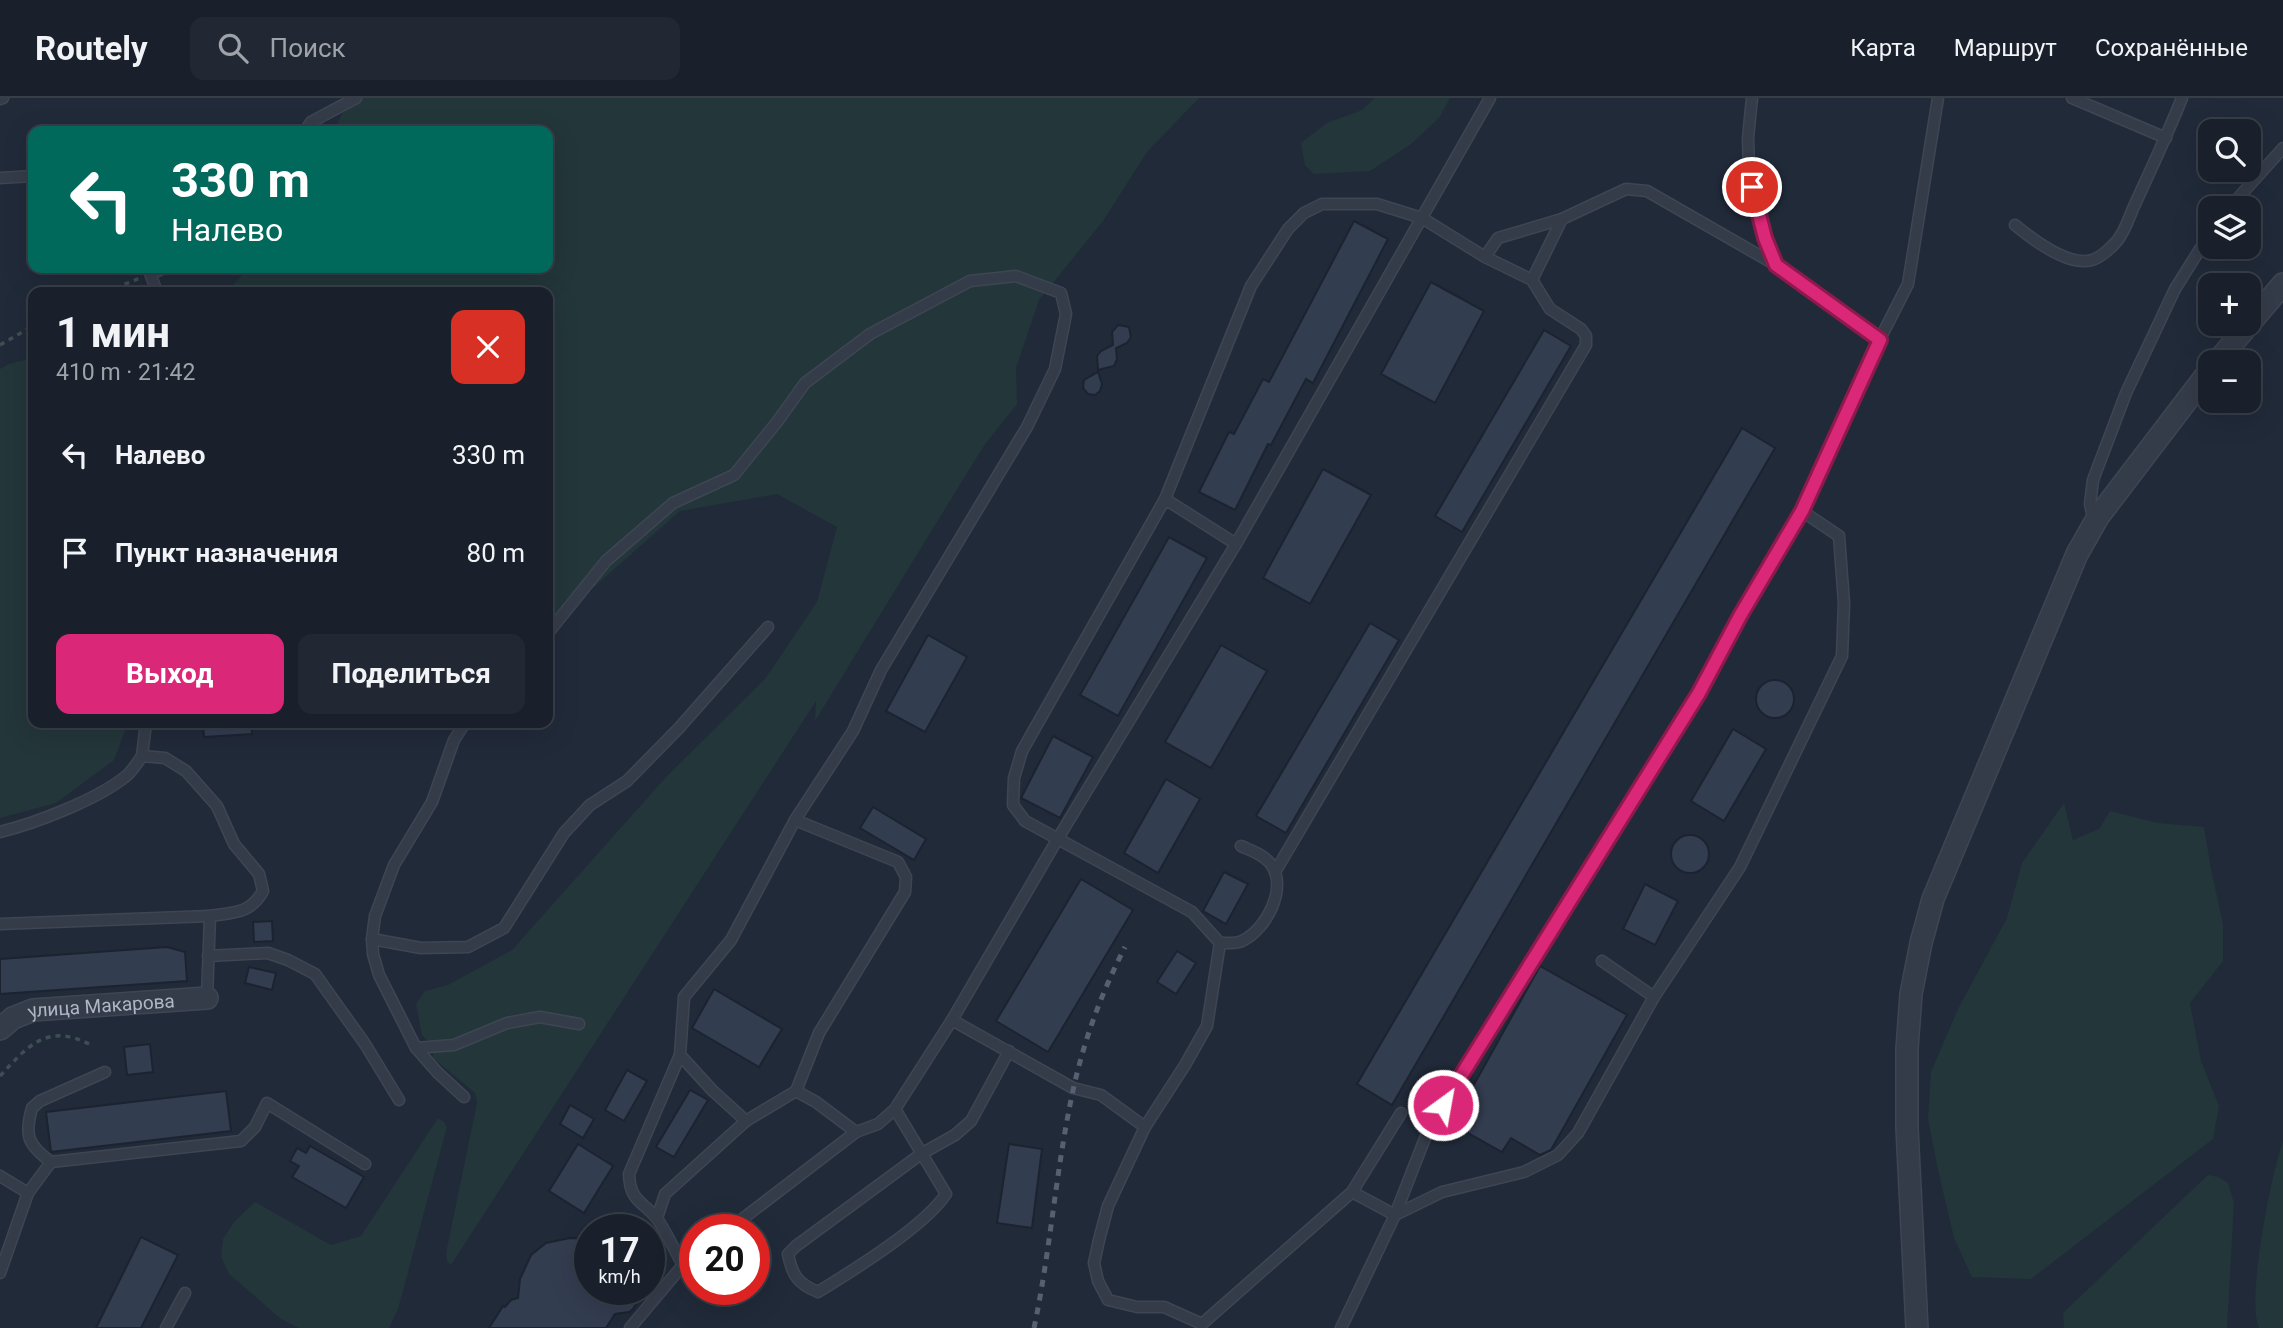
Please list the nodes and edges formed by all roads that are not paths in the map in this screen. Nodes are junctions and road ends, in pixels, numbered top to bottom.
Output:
1 (356, 98) edge
2 (1490, 98) edge
3 (1752, 98) edge
4 (1938, 98) edge
5 (2072, 98) edge
6 (2182, 98) edge
7 (308, 126) edge
8 (2166, 138) junction
9 (2283, 148) edge
10 (28, 176) edge
11 (0, 178) edge
12 (2239, 196) edge
13 (1422, 218) junction
14 (1562, 219) junction
15 (2015, 225) dead end
16 (2198, 252) edge
17 (1485, 257) junction
18 (1776, 265) junction
19 (1532, 279) junction
20 (2283, 284) edge
21 (1880, 340) junction
22 (2227, 350) edge
23 (2198, 385) edge
24 (1165, 499) junction
25 (1802, 511) junction
26 (2094, 524) junction
27 (1236, 544) junction
28 (553, 627) edge
29 (768, 627) dead end
30 (145, 728) edge
31 (462, 728) edge
32 (142, 756) junction
33 (794, 820) junction
34 (0, 832) edge
35 (1057, 840) junction
36 (1241, 846) dead end
37 (1275, 872) junction
38 (210, 916) junction
39 (0, 924) edge
40 (372, 939) junction
41 (1220, 943) junction
42 (208, 956) junction
43 (1602, 961) dead end
44 (1654, 997) junction
45 (207, 998) joint
46 (952, 1020) junction
47 (579, 1024) dead end
48 (0, 1029) edge
49 (416, 1048) junction
50 (1009, 1051) junction
51 (680, 1055) junction
52 (105, 1072) dead end
53 (796, 1091) junction
54 (464, 1097) dead end
55 (399, 1100) dead end
56 (895, 1109) junction
57 (1401, 1113) dead end
58 (746, 1121) junction
59 (1145, 1127) junction
60 (856, 1132) junction
61 (921, 1154) junction
62 (51, 1162) junction
63 (365, 1164) dead end
64 (0, 1176) edge
65 (1352, 1192) junction
66 (28, 1193) junction
67 (651, 1214) edge
68 (658, 1214) edge
69 (749, 1214) edge
70 (1395, 1215) junction
71 (665, 1233) edge
72 (679, 1258) edge
73 (679, 1270) edge
74 (0, 1273) edge
75 (185, 1293) dead end
76 (166, 1328) edge
77 (630, 1328) edge
78 (1341, 1328) edge
79 (1917, 1328) edge

1 - 7 lane
2 - 13 lane
3 - 18 lane
4 - 21 lane
5 - 8 lane
6 - 8 lane
8 - 15 lane
9 - 12 lane
10 - 11 lane
13 - 17 lane
13 - 24 lane
13 - 27 lane
14 - 17 lane
14 - 18 lane
14 - 19 lane
16 - 26 lane
17 - 19 lane
18 - 21 lane
19 - 37 lane
20 - 22 street
21 - 25 lane
23 - 26 street
24 - 27 lane
24 - 35 lane
25 - 44 lane
25 - 70 lane
26 - 79 street
27 - 35 lane
28 - 33 lane
29 - 40 lane
30 - 32 lane
31 - 40 lane
32 - 34 lane
32 - 38 lane
33 - 51 lane
33 - 53 lane
35 - 41 lane
35 - 46 lane
36 - 37 lane
37 - 41 lane
38 - 39 lane
38 - 42 lane
40 - 49 lane
41 - 59 lane
42 - 45 lane
42 - 55 lane
43 - 44 lane
44 - 70 lane
45 - 48 street, улица Макарова
46 - 50 lane
46 - 56 lane
47 - 49 lane
49 - 54 lane
50 - 59 lane
50 - 61 lane
51 - 58 lane
51 - 67 lane
52 - 62 lane
53 - 58 lane
53 - 60 lane
56 - 60 lane
56 - 61 lane
57 - 65 lane
58 - 68 lane
59 - 65 lane
60 - 69 lane
61 - 61 lane
62 - 63 lane
62 - 66 lane
64 - 66 lane
65 - 70 lane
66 - 74 lane
70 - 78 lane
71 - 72 lane
73 - 77 lane
75 - 76 lane

